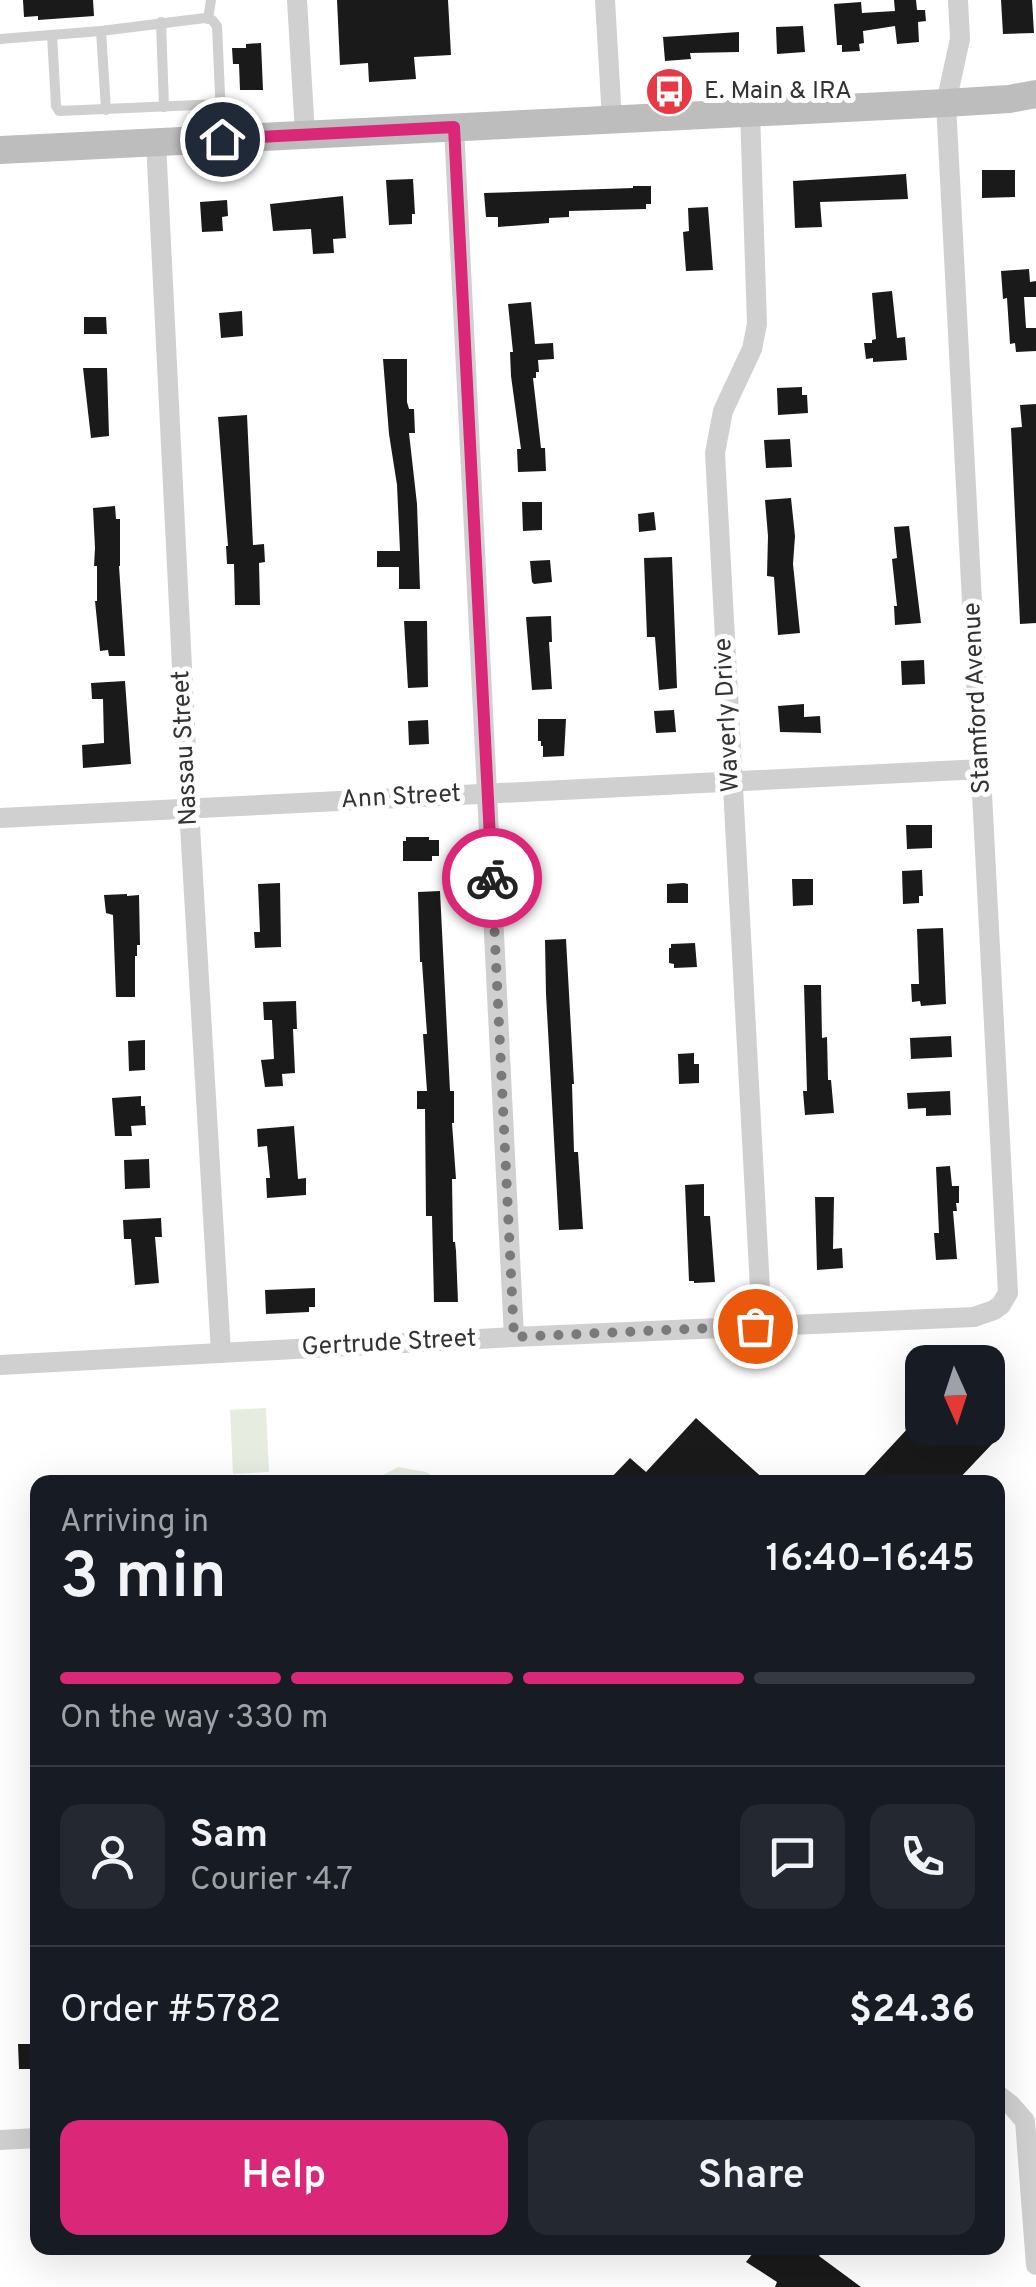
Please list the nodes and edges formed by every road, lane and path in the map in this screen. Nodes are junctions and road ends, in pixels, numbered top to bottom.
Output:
1 (211, 0) edge
2 (297, 0) edge
3 (606, 0) edge
4 (958, 0) edge
5 (208, 18) junction
6 (161, 22) junction
7 (102, 31) junction
8 (52, 35) junction
9 (0, 39) edge
10 (1036, 94) edge
11 (946, 103) junction
12 (220, 104) junction
13 (164, 107) junction
14 (106, 110) junction
15 (750, 112) junction
16 (612, 120) junction
17 (454, 127) junction
18 (306, 134) junction
19 (222, 139) junction
20 (156, 142) junction
21 (0, 150) edge
22 (982, 769) junction
23 (732, 782) junction
24 (488, 793) junction
25 (188, 809) junction
26 (0, 818) edge
27 (1008, 1293) joint
28 (762, 1326) junction
29 (514, 1337) junction
30 (221, 1353) junction
31 (0, 1365) edge
32 (1005, 2100) edge
33 (1031, 2136) edge
34 (30, 2138) edge
35 (0, 2140) edge
36 (1036, 2266) edge

1 - 5 lane
2 - 18 street
3 - 16 street
4 - 11 street, Stamford Avenue
5 - 6 lane
5 - 12 lane
6 - 7 lane
6 - 13 lane
7 - 8 lane
7 - 14 lane
8 - 9 lane
8 - 14 lane
10 - 11 street
11 - 15 street
11 - 22 street, Stamford Avenue
12 - 13 lane
12 - 19 lane
13 - 14 lane
15 - 16 street
15 - 23 street, Waverly Drive
16 - 17 street
17 - 18 street
17 - 24 street
18 - 19 street
19 - 20 street
20 - 21 street
20 - 25 street, Nassau Street
22 - 23 street, Ann Street
22 - 27 street, Stamford Avenue
23 - 24 street, Ann Street
23 - 28 street, Waverly Drive
24 - 25 street, Ann Street
24 - 29 street
25 - 26 street, Ann Street
25 - 30 street, Nassau Street
27 - 28 street, Gertrude Street
28 - 29 street, Gertrude Street
29 - 30 street, Gertrude Street
30 - 31 street, Gertrude Street
32 - 33 street
33 - 36 street
34 - 35 street

